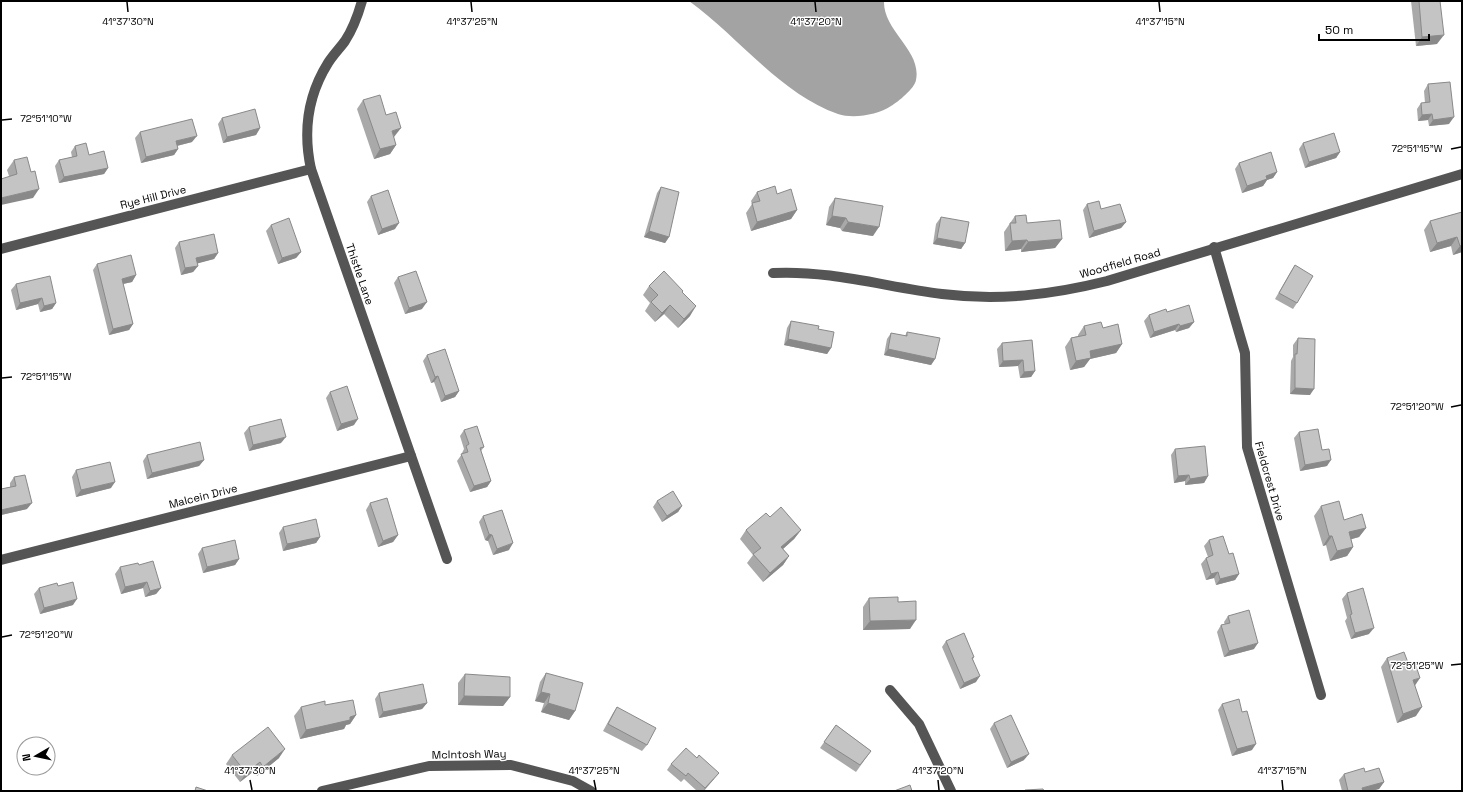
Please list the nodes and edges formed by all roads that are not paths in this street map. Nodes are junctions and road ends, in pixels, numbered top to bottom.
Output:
1 (362, 1) edge
2 (311, 169) junction
3 (1462, 174) edge
4 (1214, 248) junction
5 (1, 249) edge
6 (774, 273) dead end
7 (411, 456) junction
8 (447, 559) dead end
9 (1, 560) edge
10 (890, 690) dead end
11 (1322, 695) dead end
12 (322, 791) edge
13 (591, 791) edge
14 (951, 791) edge

1 - 2 street, Thistle Lane
2 - 5 street, Rye Hill Drive
2 - 7 street, Thistle Lane
3 - 4 street, Woodfield Road
4 - 6 street, Woodfield Road
4 - 11 street, Fieldcrest Drive
7 - 8 street, Thistle Lane
7 - 9 street, Malcein Drive
10 - 14 street
12 - 13 street, McIntosh Way

